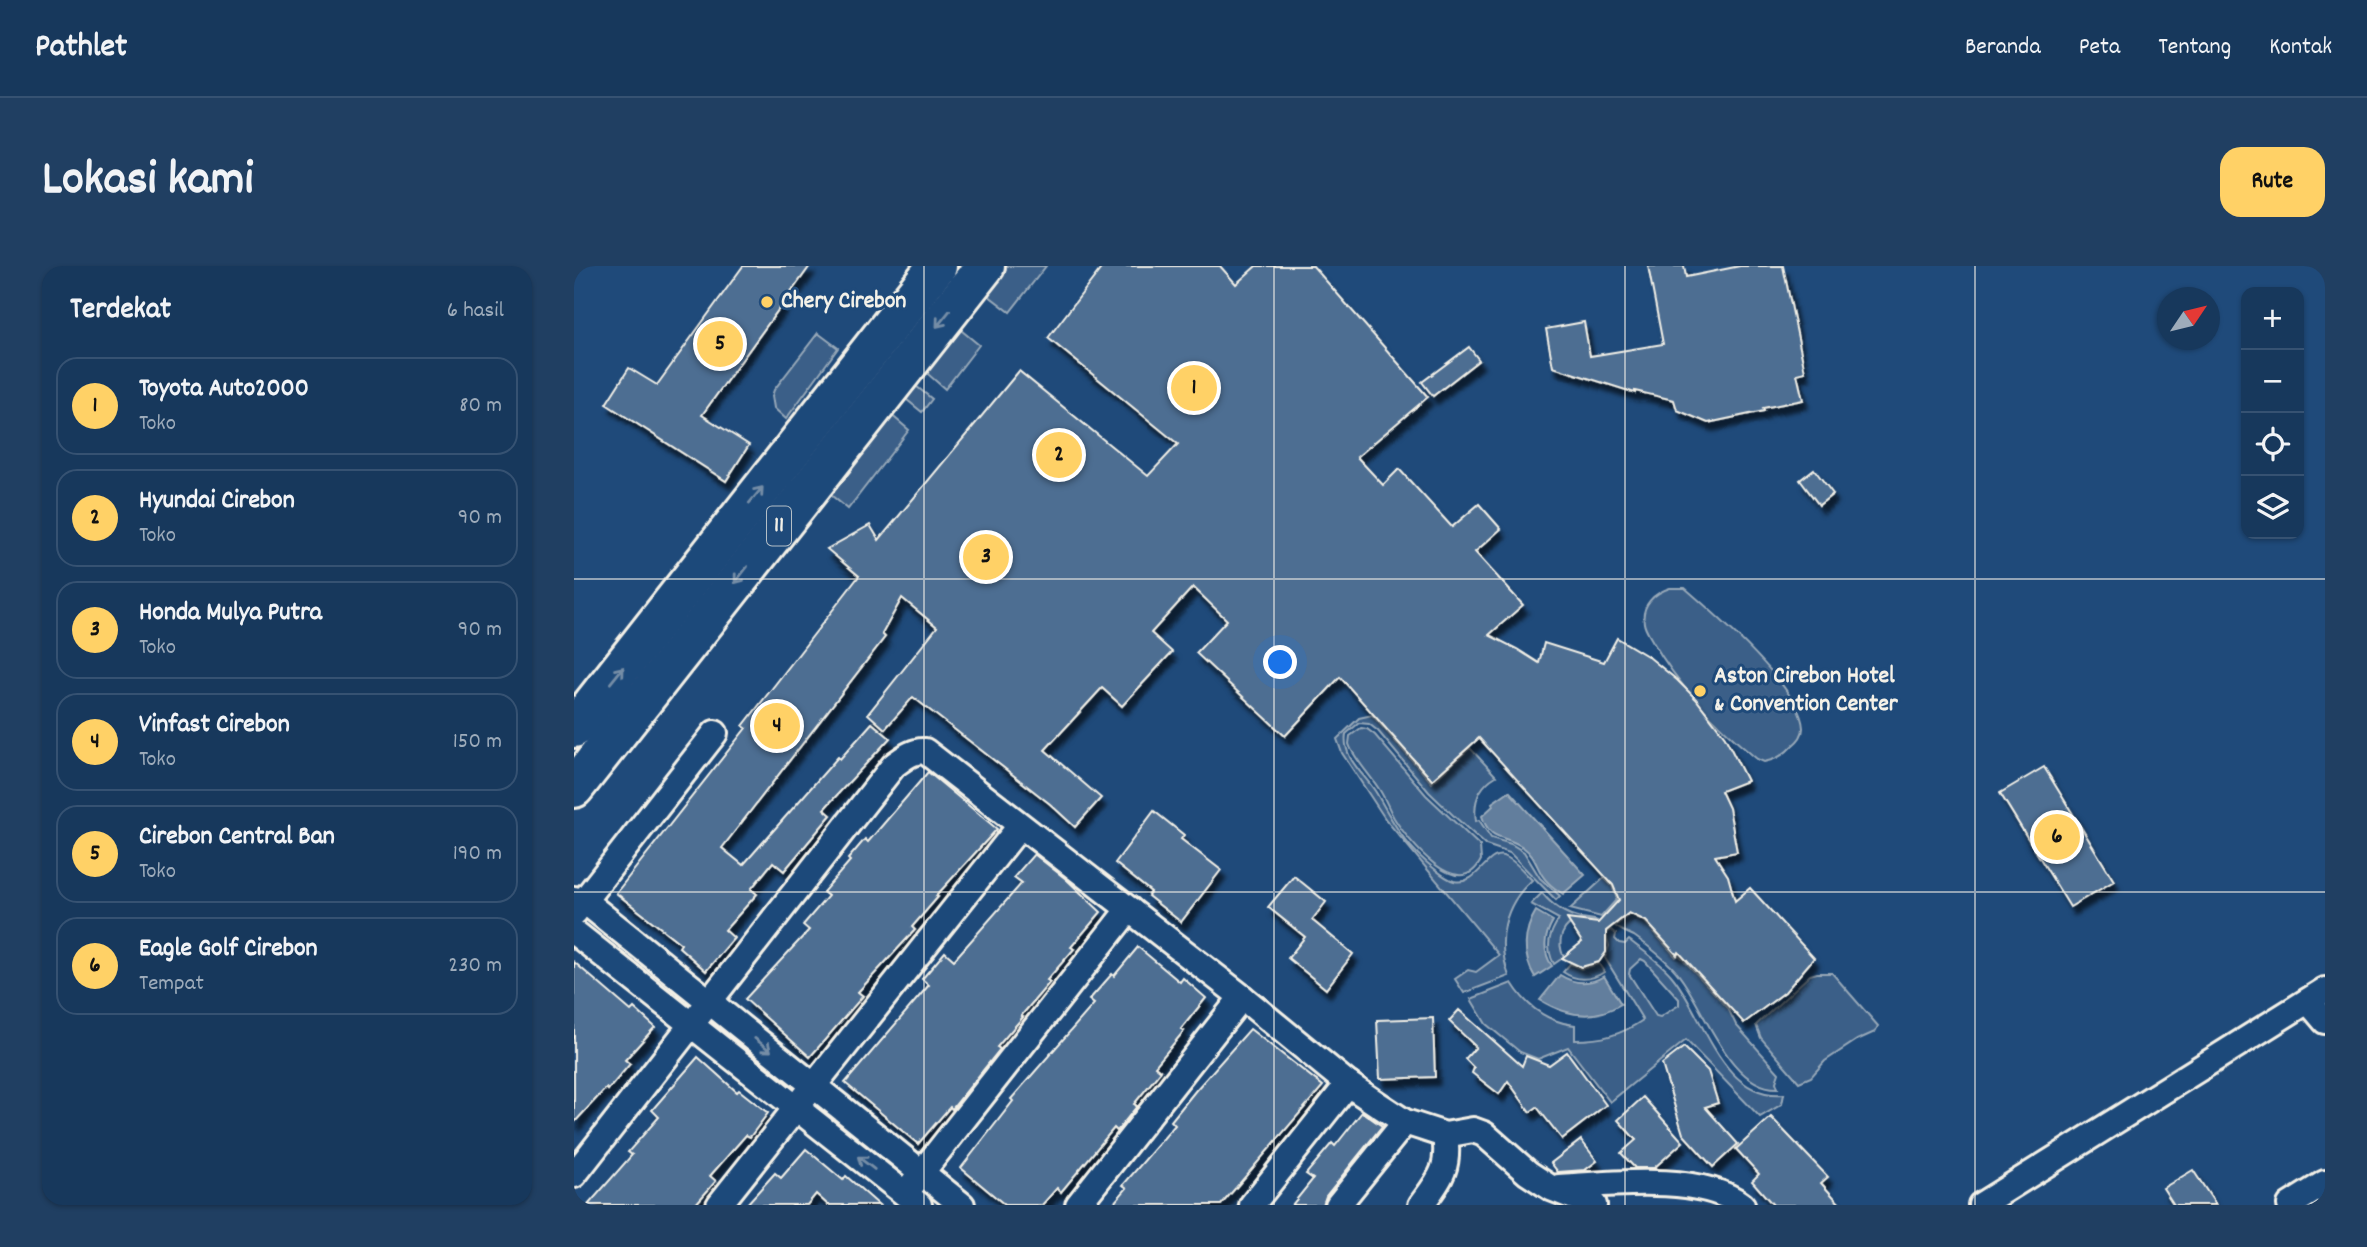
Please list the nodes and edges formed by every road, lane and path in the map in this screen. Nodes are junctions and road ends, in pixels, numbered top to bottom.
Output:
1 (937, 266) edge
2 (985, 266) edge
3 (574, 728) edge
4 (715, 733) dead end
5 (574, 788) edge
6 (1020, 826) junction
7 (577, 904) edge
8 (1129, 909) junction
9 (574, 932) edge
10 (2316, 996) edge
11 (1242, 997) junction
12 (710, 1002) junction
13 (2325, 1021) edge
14 (693, 1026) junction
15 (1348, 1084) junction
16 (812, 1085) junction
17 (795, 1107) junction
18 (1405, 1122) junction
19 (1445, 1135) junction
20 (921, 1173) junction
21 (574, 1175) edge
22 (2325, 1183) edge
23 (1551, 1188) junction
24 (906, 1201) edge
25 (719, 1205) edge
26 (962, 1205) edge
27 (1078, 1205) edge
28 (1252, 1205) edge
29 (1338, 1205) edge
30 (1421, 1205) edge
31 (1594, 1205) edge
32 (1742, 1205) edge
33 (1981, 1205) edge
34 (2290, 1205) edge

3 -> 1 highway, 11
2 -> 5 highway, 11
4 - 7 street
6 - 8 street
6 - 12 street
6 - 16 street
7 - 12 street
8 - 11 street
8 - 20 street
9 - 14 street
10 - 13 street
10 - 33 street
11 - 15 street
11 - 27 street
12 - 14 street
12 -> 16 street
14 - 17 street
14 - 21 street
15 - 18 street
15 - 28 street
16 - 17 street
16 - 20 street
24 -> 17 street
17 - 25 street
18 - 19 street
18 - 29 street
19 - 23 street
19 - 30 street
20 - 24 street
20 - 26 street
22 - 34 street
23 - 31 street
23 - 32 street

